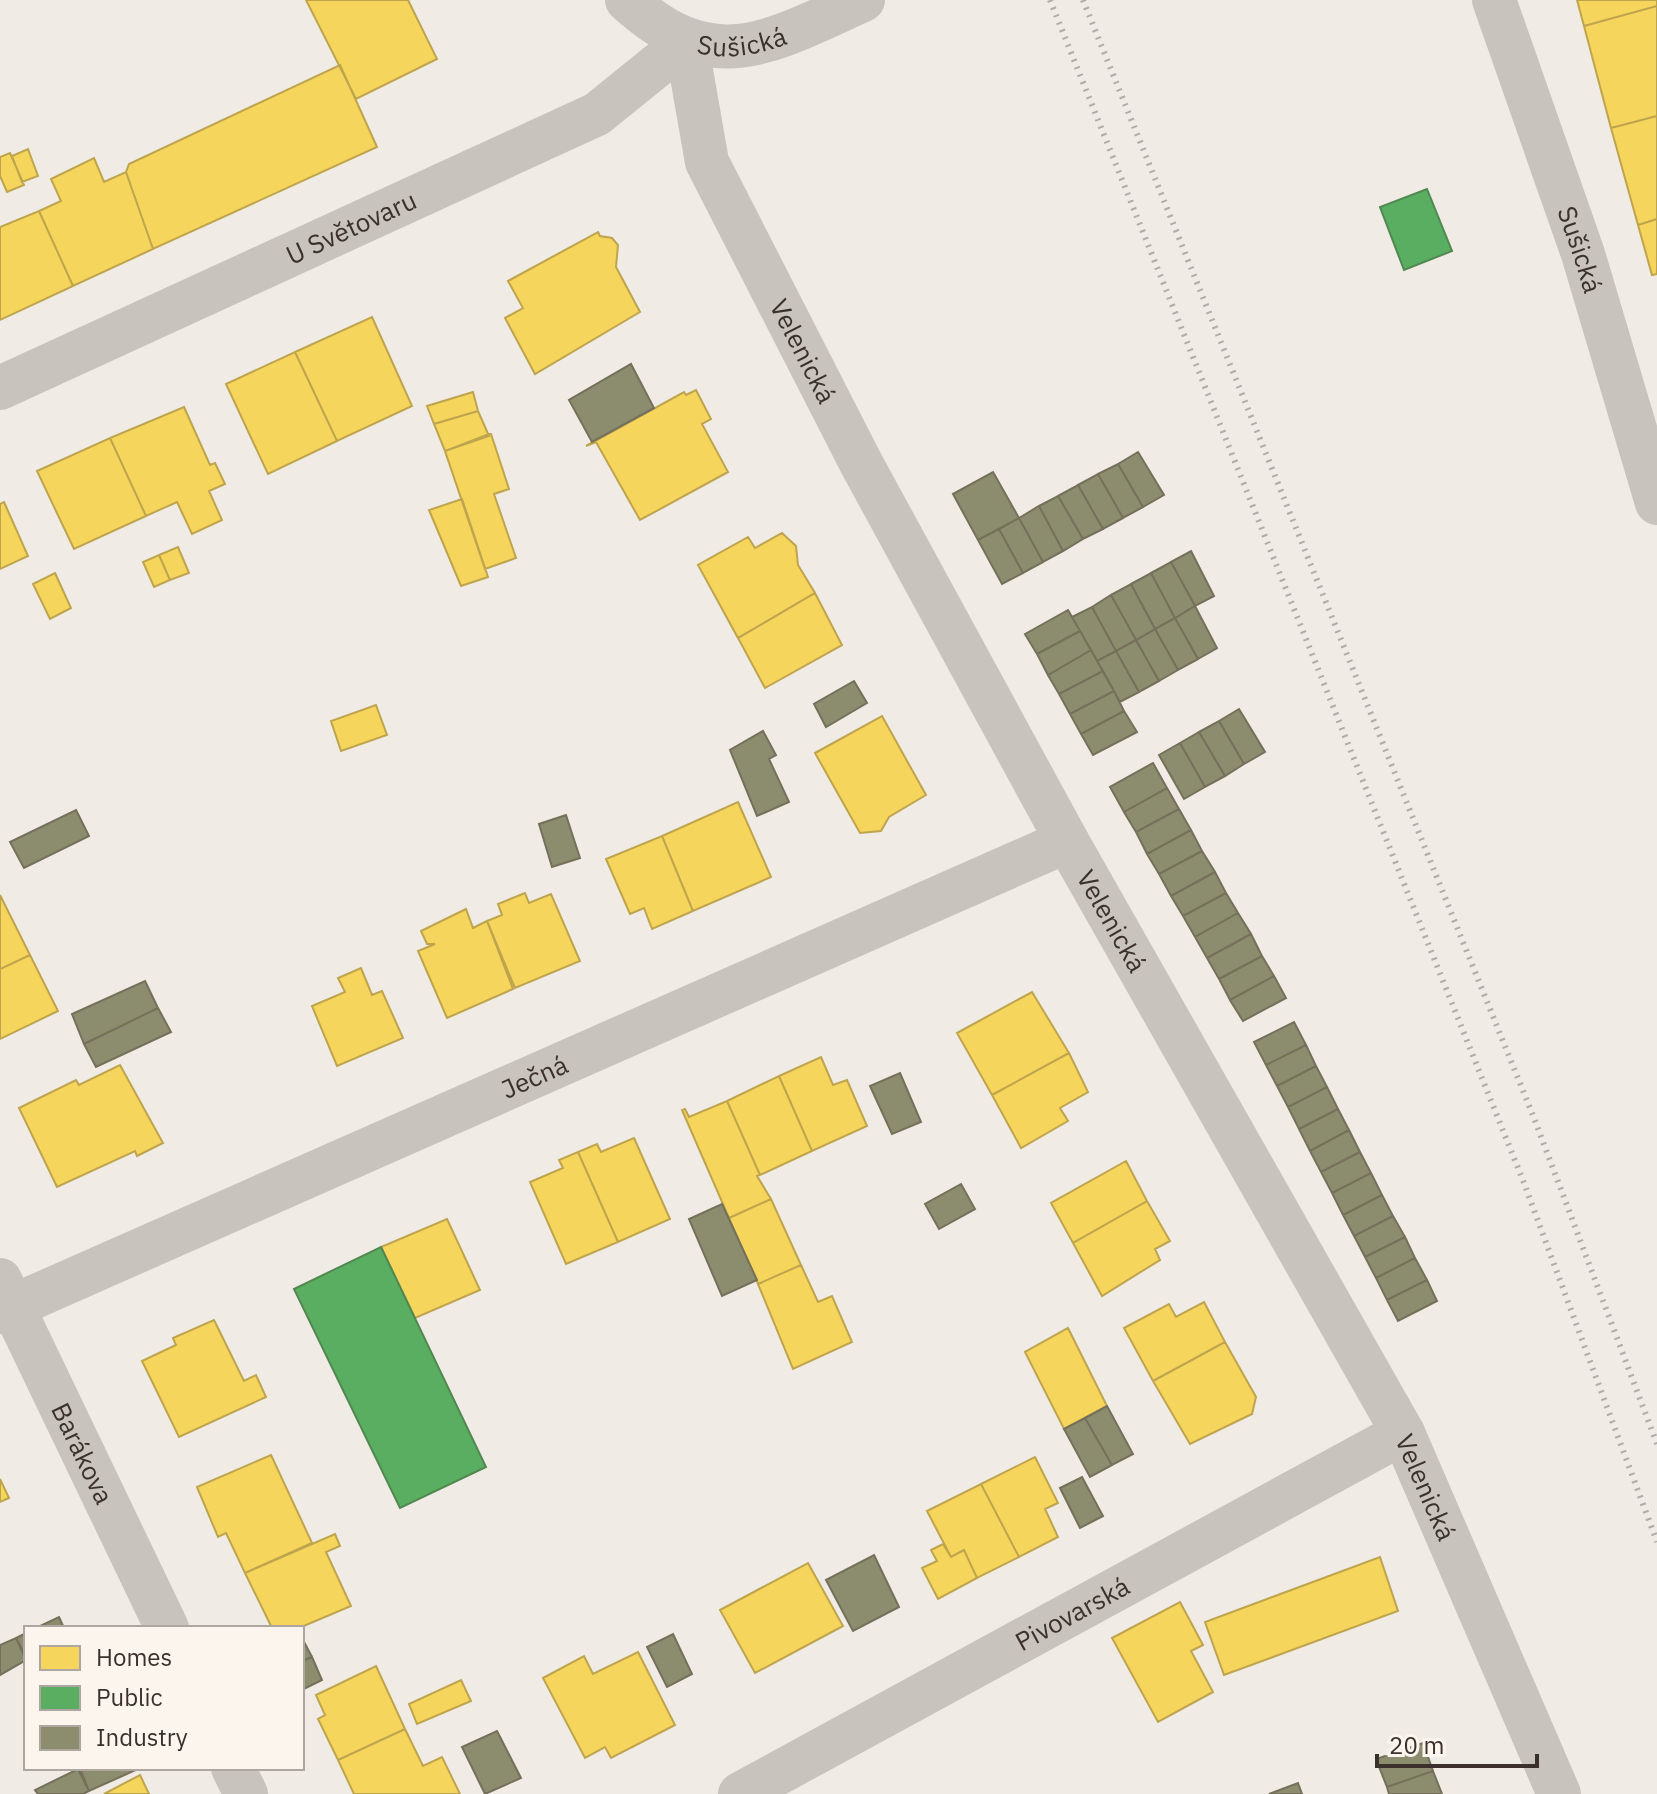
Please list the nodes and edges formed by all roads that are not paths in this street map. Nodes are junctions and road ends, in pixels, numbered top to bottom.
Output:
1 (627, 0) edge
2 (863, 0) edge
3 (1494, 0) edge
4 (686, 42) junction
5 (0, 388) edge
6 (1657, 503) edge
7 (1067, 841) junction
8 (4, 1299) edge
9 (1403, 1433) junction
10 (166, 1626) edge
11 (234, 1770) edge
12 (246, 1794) edge
13 (740, 1794) edge
14 (1559, 1794) edge

1 - 4 street, Sušická
2 - 4 street, Sušická
3 - 6 street, Sušická
4 - 5 street, U Světovaru
4 - 7 street, Velenická
7 - 8 street, Ječná
7 - 9 street, Velenická
8 - 10 street, Barákova
9 - 13 street, Pivovarská
9 - 14 street, Velenická
11 - 12 street

